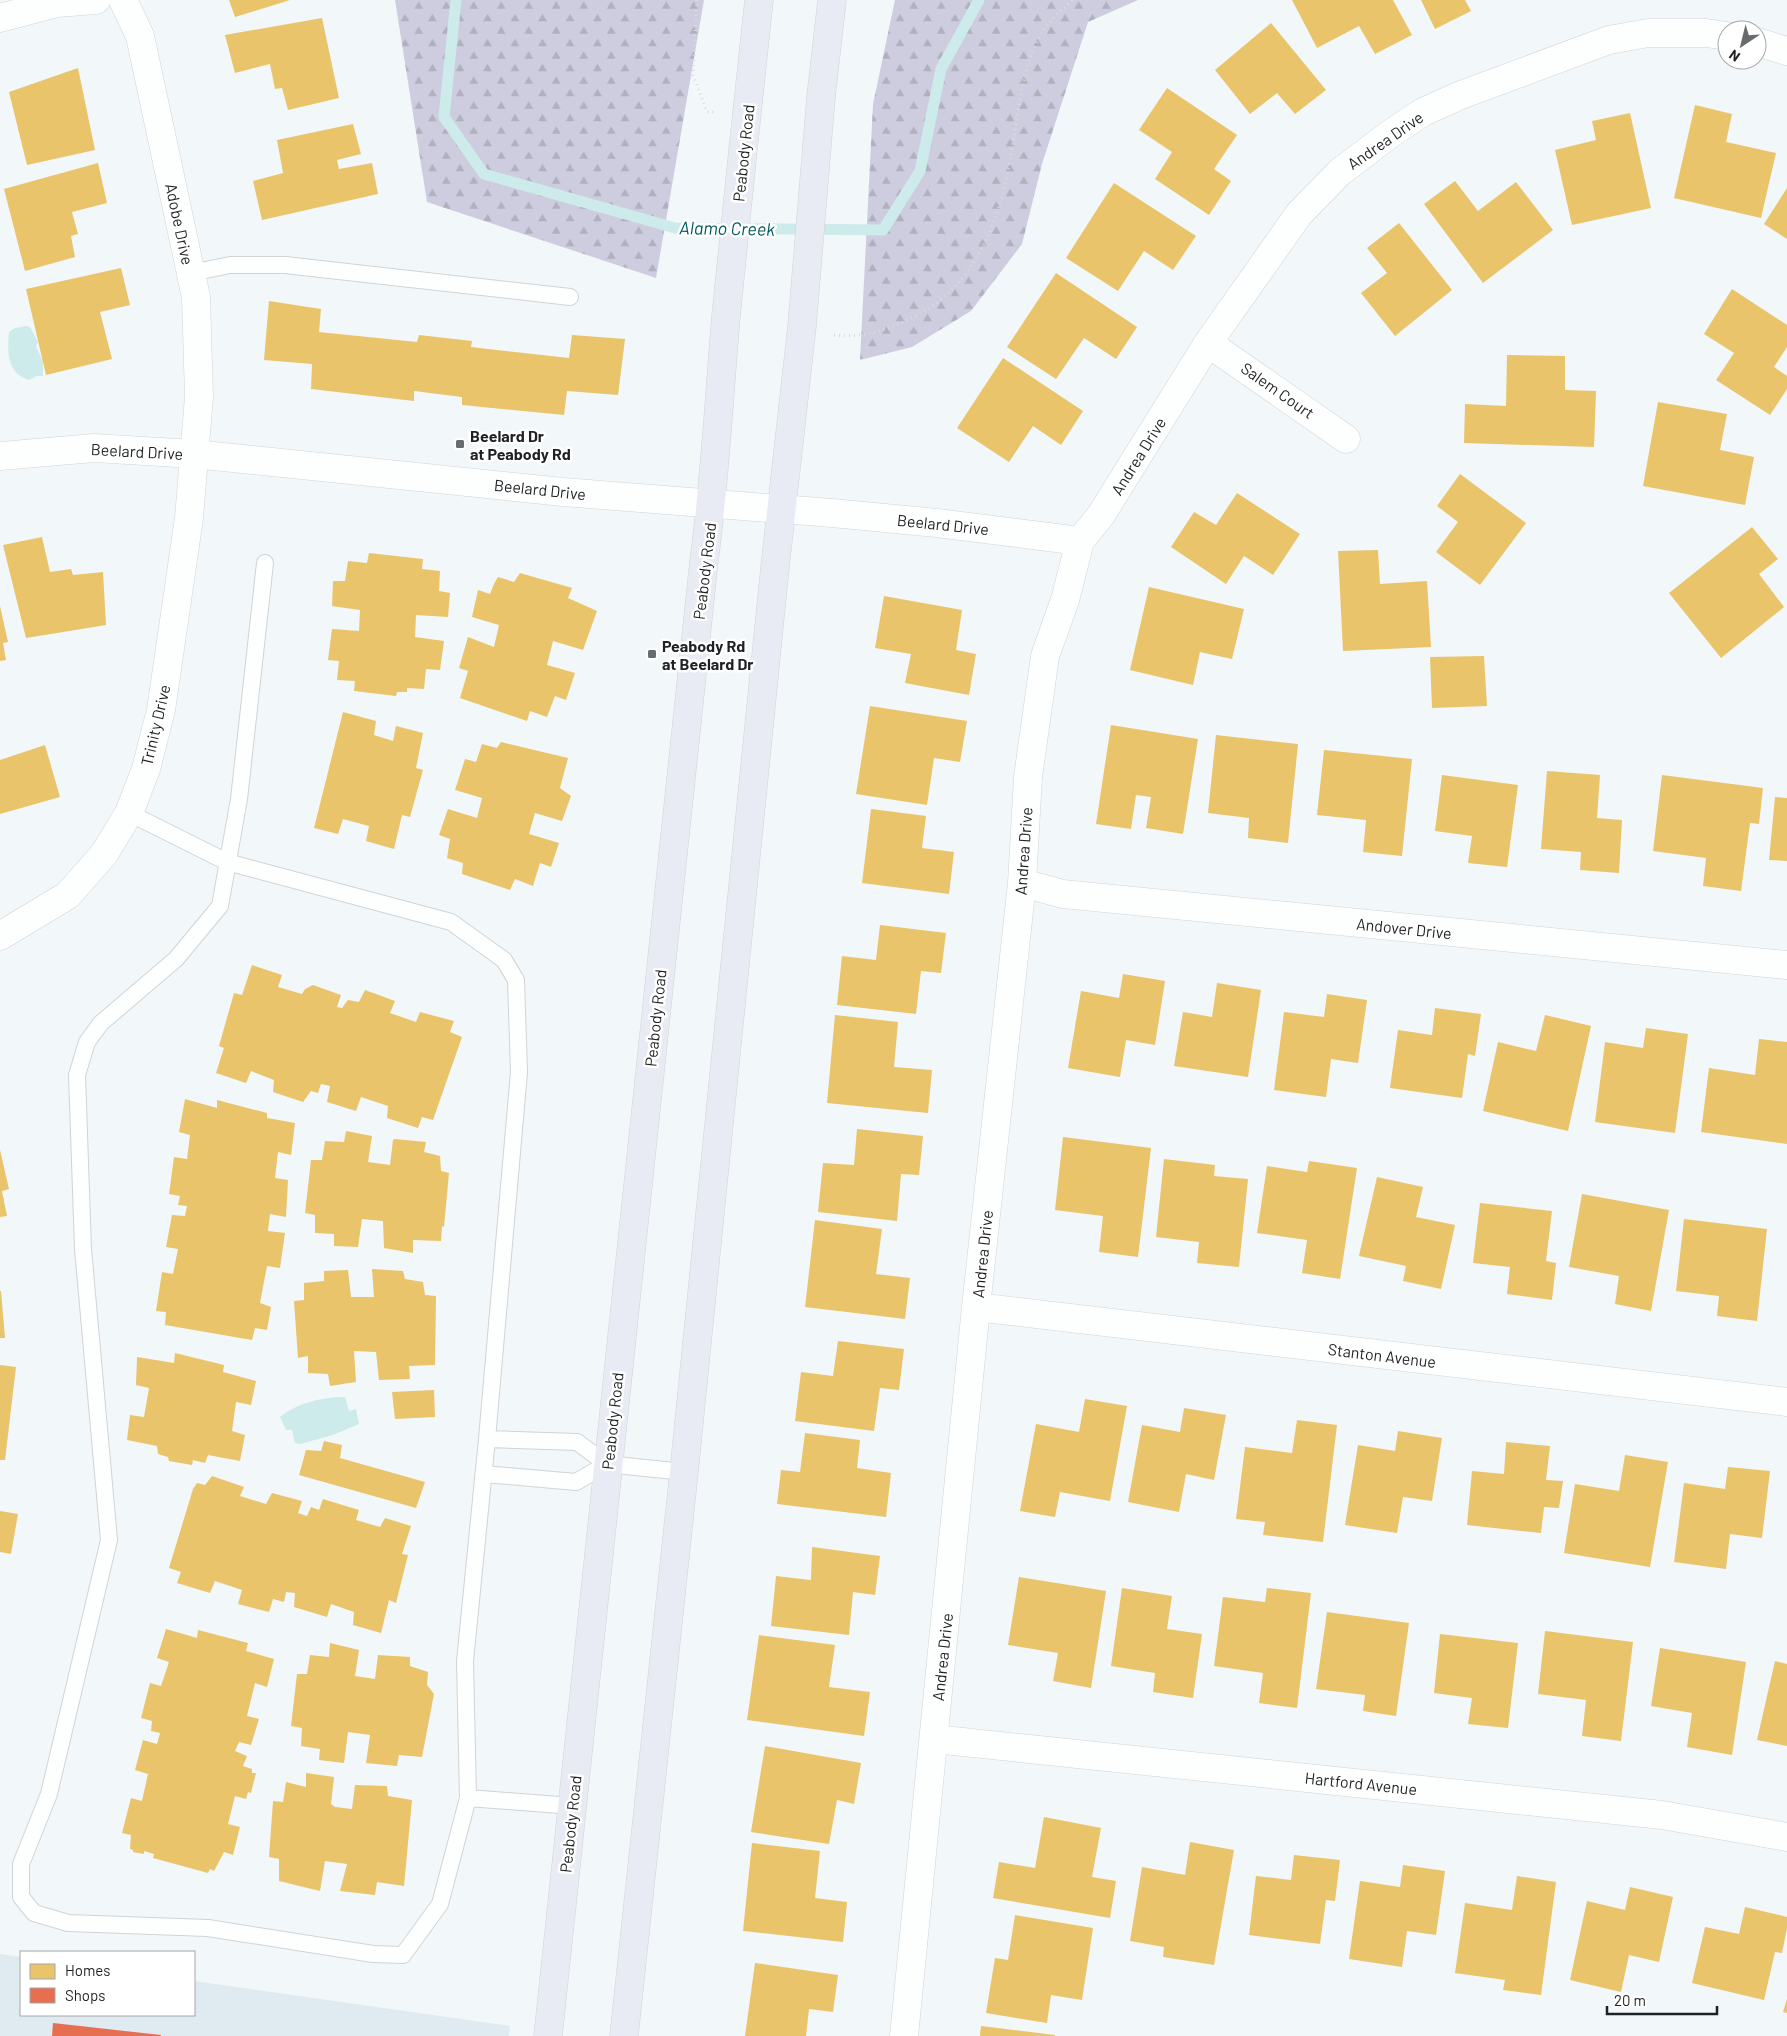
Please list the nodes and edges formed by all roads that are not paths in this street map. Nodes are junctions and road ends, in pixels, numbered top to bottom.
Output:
1 (96, 0) edge
2 (123, 0) edge
3 (759, 0) edge
4 (832, 0) edge
5 (0, 18) edge
6 (1717, 35) edge
7 (1767, 45) edge
8 (1787, 51) edge
9 (191, 273) junction
10 (570, 297) dead end
11 (1208, 343) junction
12 (1346, 438) dead end
13 (194, 454) junction
14 (0, 456) edge
15 (712, 503) junction
16 (782, 509) junction
17 (1080, 541) junction
18 (264, 563) dead end
19 (129, 813) junction
20 (227, 862) junction
21 (1022, 883) junction
22 (0, 936) edge
23 (1787, 965) edge
24 (976, 1307) junction
25 (1787, 1402) edge
26 (487, 1439) junction
27 (607, 1464) junction
28 (684, 1472) junction
29 (484, 1474) junction
30 (934, 1739) junction
31 (468, 1798) junction
32 (572, 1806) junction
33 (1787, 1837) edge
34 (548, 2036) edge
35 (624, 2036) edge
36 (904, 2036) edge

1 - 5 street
2 - 9 street, Adobe Drive
3 - 15 main road, Peabody Road
4 - 16 main road
6 - 11 street, Andrea Drive
7 - 8 street
9 - 10 lane
9 - 13 street, Adobe Drive
11 - 12 street, Salem Court
11 - 17 street, Andrea Drive
13 - 14 street, Beelard Drive
13 - 15 street, Beelard Drive
13 - 19 street, Trinity Drive
15 - 16 street, Beelard Drive
15 - 27 main road, Peabody Road
16 - 17 street, Beelard Drive
16 - 28 main road
17 - 21 street, Andrea Drive
18 - 20 lane
19 - 20 lane
19 - 22 street, Trinity Drive
20 - 26 lane
20 - 31 lane
21 - 23 street, Andover Drive
21 - 24 street, Andrea Drive
24 - 25 street, Stanton Avenue
24 - 30 street, Andrea Drive
26 - 27 lane
26 - 29 lane
27 - 28 lane
27 - 29 lane
27 - 32 main road, Peabody Road
28 - 35 main road
29 - 31 lane
30 - 33 street, Hartford Avenue
30 - 36 street, Andrea Drive
31 - 32 lane
32 - 34 main road, Peabody Road

